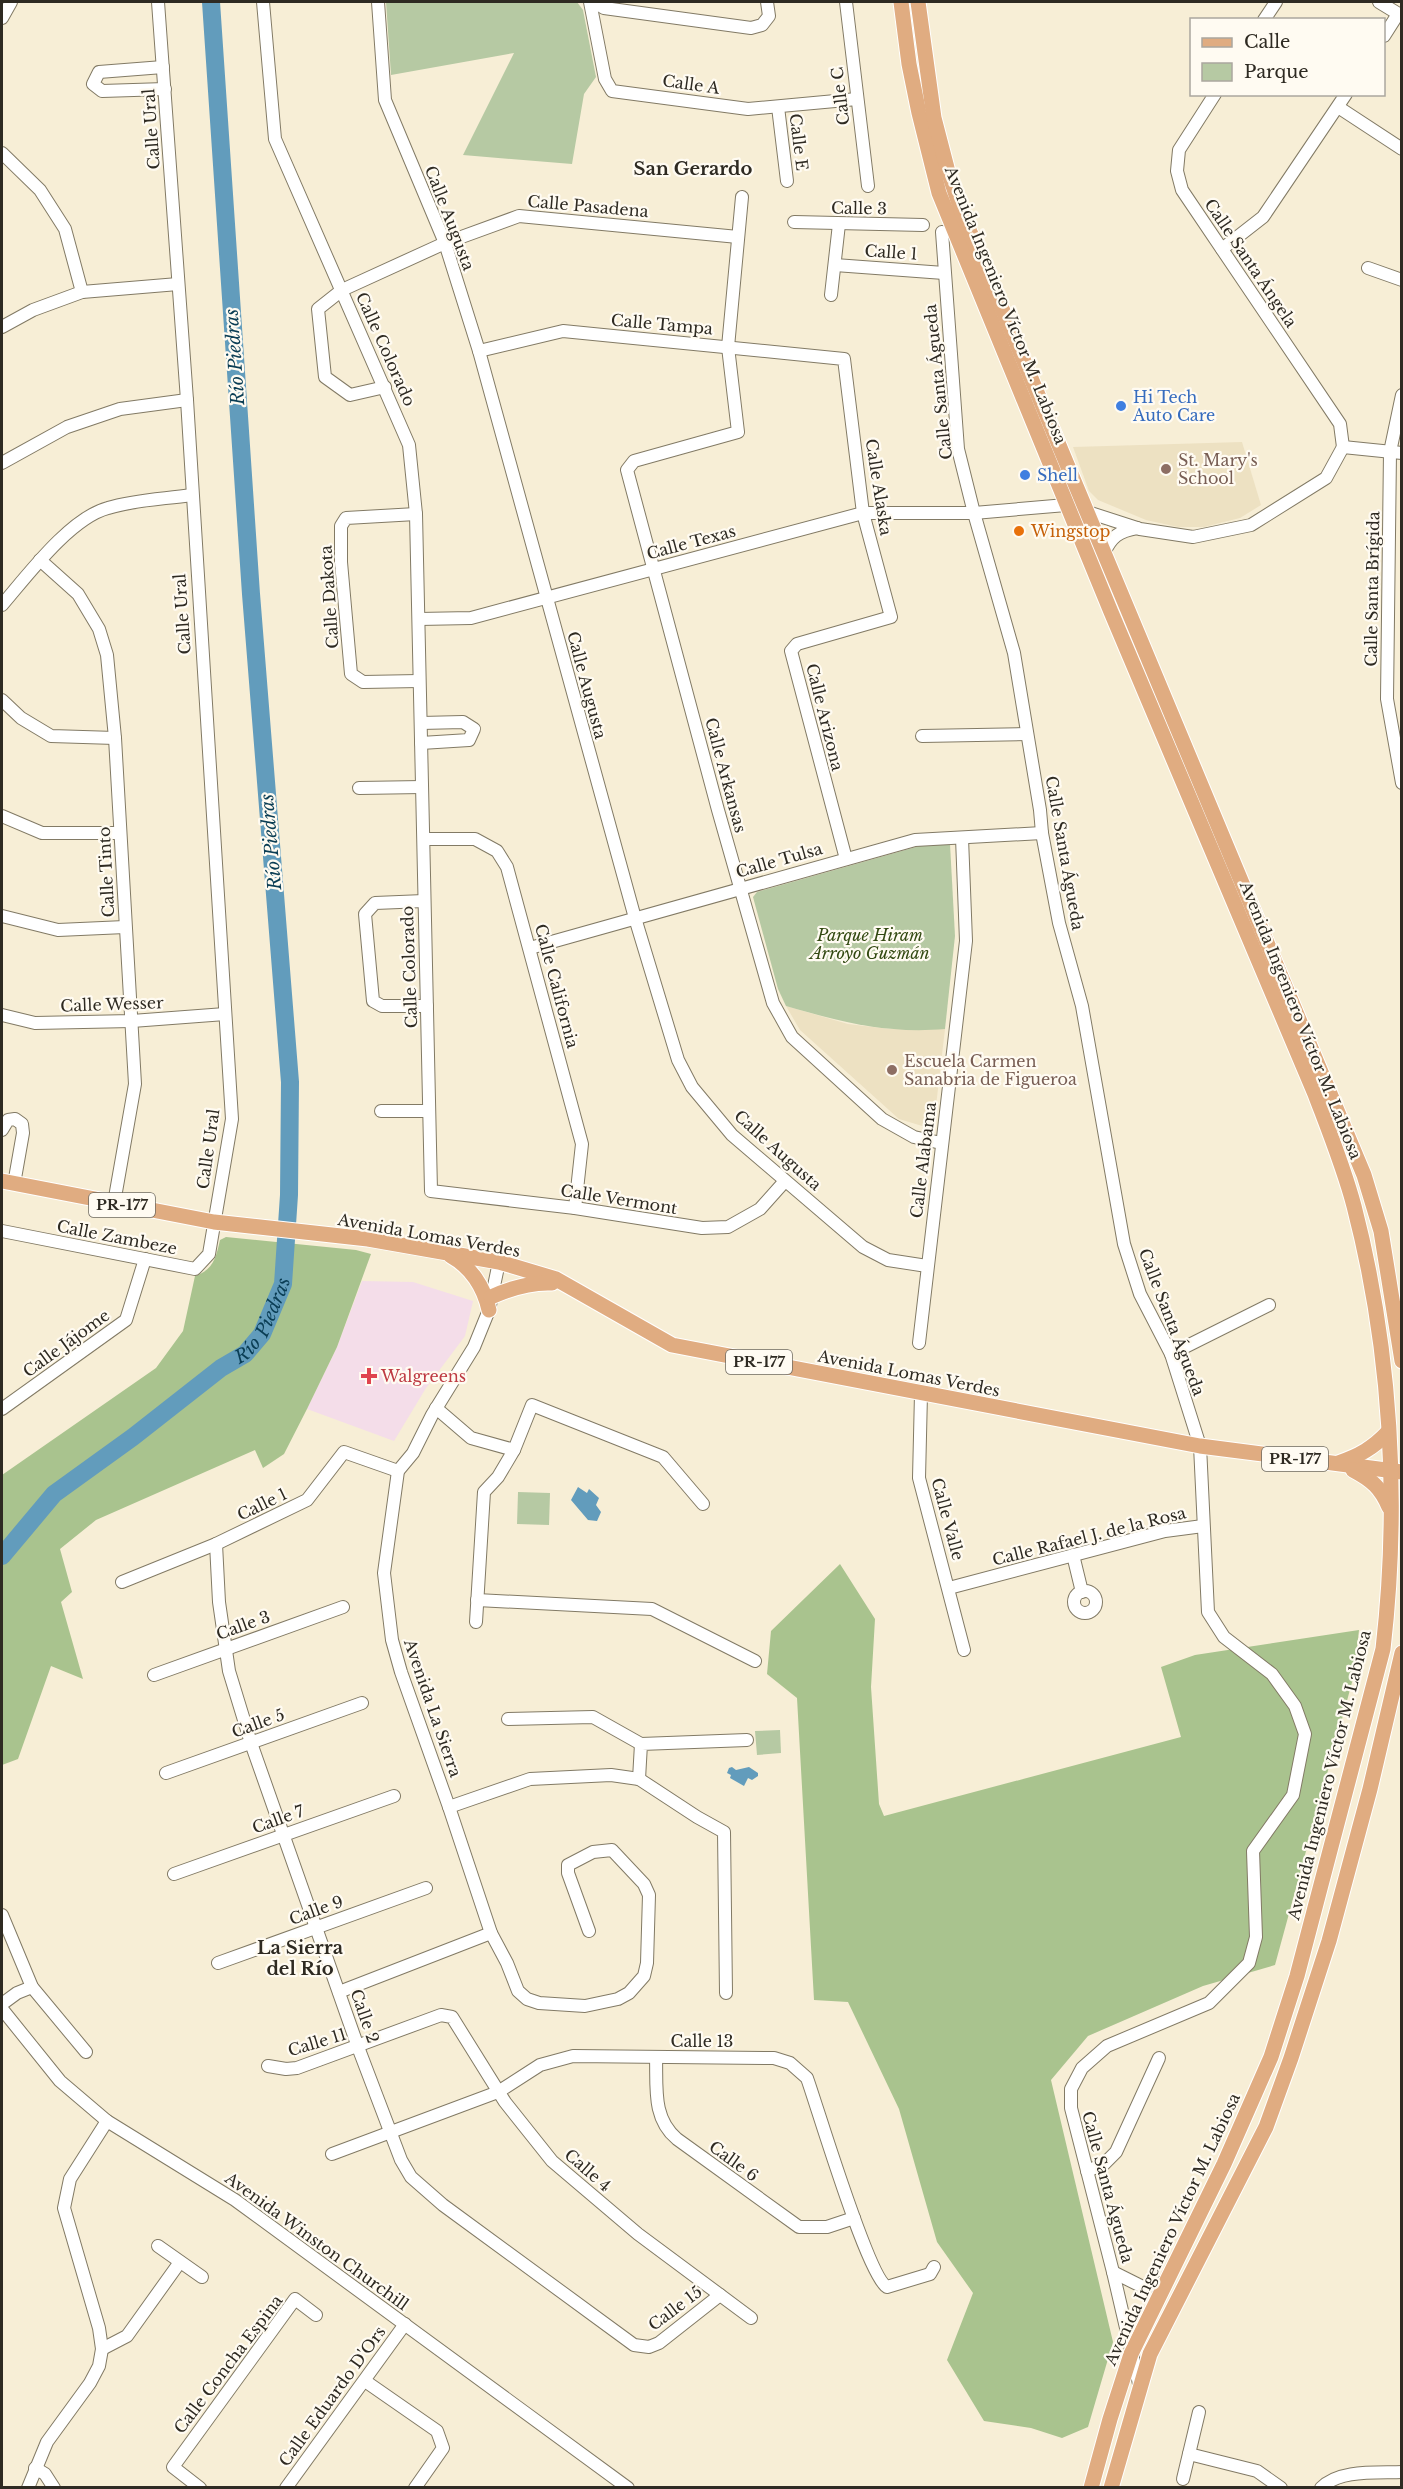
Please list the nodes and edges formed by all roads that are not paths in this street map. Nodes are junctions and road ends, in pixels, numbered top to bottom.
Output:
1 (11, 2) edge
2 (158, 2) edge
3 (263, 2) edge
4 (378, 2) edge
5 (592, 2) edge
6 (767, 2) edge
7 (846, 2) edge
8 (901, 2) edge
9 (918, 2) edge
10 (1276, 2) edge
11 (1379, 2) edge
12 (1400, 15) edge
13 (2, 18) edge
14 (1265, 18) edge
15 (1385, 34) edge
16 (163, 67) junction
17 (165, 89) junction
18 (1214, 96) edge
19 (1345, 96) edge
20 (857, 99) junction
21 (778, 107) junction
22 (1338, 107) junction
23 (1401, 149) edge
24 (2, 153) edge
25 (787, 181) dead end
26 (868, 186) dead end
27 (742, 197) dead end
28 (794, 222) dead end
29 (839, 224) junction
30 (923, 225) dead end
31 (942, 232) dead end
32 (738, 237) junction
33 (445, 243) junction
34 (1222, 249) junction
35 (835, 265) junction
36 (1368, 268) dead end
37 (944, 273) junction
38 (1401, 280) edge
39 (178, 284) junction
40 (342, 290) junction
41 (82, 292) junction
42 (831, 295) dead end
43 (2, 327) edge
44 (728, 346) junction
45 (479, 351) junction
46 (844, 360) joint
47 (385, 387) junction
48 (1401, 395) edge
49 (186, 400) junction
50 (1343, 447) junction
51 (1396, 453) edge
52 (2, 463) edge
53 (191, 495) junction
54 (1066, 505) junction
55 (1088, 512) junction
56 (863, 513) junction
57 (974, 513) junction
58 (416, 514) junction
59 (1138, 528) junction
60 (1104, 553) junction
61 (40, 560) junction
62 (653, 569) junction
63 (546, 599) junction
64 (2, 605) edge
65 (891, 617) joint
66 (419, 619) junction
67 (419, 681) junction
68 (2, 700) edge
69 (421, 723) junction
70 (1027, 734) junction
71 (922, 736) dead end
72 (115, 738) junction
73 (421, 743) junction
74 (1401, 783) edge
75 (422, 787) junction
76 (359, 788) dead end
77 (2, 816) edge
78 (120, 833) junction
79 (1042, 833) junction
80 (962, 838) junction
81 (424, 839) junction
82 (846, 859) junction
83 (740, 889) junction
84 (424, 901) junction
85 (2, 916) edge
86 (635, 918) junction
87 (126, 927) junction
88 (530, 948) junction
89 (427, 1006) junction
90 (225, 1014) junction
91 (2, 1015) edge
92 (132, 1021) junction
93 (381, 1111) dead end
94 (429, 1111) junction
95 (2, 1130) edge
96 (941, 1143) junction
97 (785, 1181) junction
98 (8, 1182) edge
99 (431, 1191) joint
100 (114, 1203) junction
101 (575, 1208) junction
102 (214, 1222) junction
103 (2, 1231) edge
104 (210, 1242) joint
105 (446, 1253) junction
106 (145, 1259) junction
107 (499, 1262) junction
108 (927, 1266) junction
109 (563, 1283) junction
110 (490, 1303) junction
111 (1269, 1305) dead end
112 (919, 1343) dead end
113 (1171, 1354) junction
114 (1401, 1361) edge
115 (921, 1394) junction
116 (436, 1408) junction
117 (2, 1409) edge
118 (1388, 1432) junction
119 (1200, 1446) junction
120 (514, 1450) junction
121 (1338, 1465) junction
122 (398, 1471) junction
123 (1396, 1472) edge
124 (703, 1504) dead end
125 (1391, 1510) junction
126 (1203, 1526) junction
127 (216, 1544) junction
128 (1073, 1555) junction
129 (122, 1582) dead end
130 (949, 1588) junction
131 (1082, 1592) dead end
132 (477, 1600) junction
133 (343, 1607) dead end
134 (476, 1622) dead end
135 (224, 1649) junction
136 (964, 1650) dead end
137 (1401, 1653) edge
138 (755, 1661) dead end
139 (154, 1675) dead end
140 (362, 1703) dead end
141 (508, 1719) dead end
142 (747, 1740) dead end
143 (251, 1743) junction
144 (641, 1744) junction
145 (166, 1773) dead end
146 (639, 1779) junction
147 (394, 1796) dead end
148 (449, 1807) junction
149 (285, 1835) junction
150 (174, 1874) dead end
151 (426, 1887) dead end
152 (2, 1915) edge
153 (318, 1927) junction
154 (589, 1931) dead end
155 (491, 1933) junction
156 (218, 1963) dead end
157 (32, 1987) junction
158 (339, 1992) junction
159 (726, 1993) dead end
160 (2, 2007) edge
161 (441, 2014) joint
162 (358, 2047) junction
163 (86, 2052) dead end
164 (656, 2057) junction
165 (1159, 2058) dead end
166 (268, 2066) dead end
167 (498, 2092) junction
168 (107, 2121) junction
169 (390, 2132) junction
170 (332, 2154) dead end
171 (1087, 2172) junction
172 (854, 2218) junction
173 (158, 2246) dead end
174 (180, 2262) junction
175 (933, 2267) dead end
176 (1113, 2272) junction
177 (202, 2277) dead end
178 (1165, 2282) junction
179 (720, 2295) junction
180 (316, 2315) dead end
181 (751, 2318) dead end
182 (405, 2324) junction
183 (649, 2347) joint
184 (102, 2349) junction
185 (1131, 2354) junction
186 (365, 2381) junction
187 (1140, 2388) junction
188 (1199, 2412) dead end
189 (1189, 2454) junction
190 (35, 2468) junction
191 (1401, 2472) edge
192 (1183, 2479) dead end
193 (27, 2487) edge
194 (54, 2487) edge
195 (200, 2487) edge
196 (286, 2487) edge
197 (415, 2487) edge
198 (628, 2487) edge
199 (1091, 2487) edge
200 (1111, 2487) edge
201 (1281, 2487) edge
202 (1320, 2487) edge

1 - 13 street
2 - 16 street, Calle Ural
3 - 40 street, Calle Colorado
4 - 33 street, Calle Augusta
5 - 6 street
5 - 21 street, Calle A
7 - 20 street, Calle C
8 - 54 main road, Avenida Ingeniero Víctor M. Labiosa
9 - 55 main road, Avenida Ingeniero Víctor M. Labiosa
10 - 14 street
11 - 12 street
12 - 15 street
16 - 17 street, Calle Ural
16 - 17 street
17 - 39 street, Calle Ural
18 - 34 street, Calle Santa Ángela
19 - 22 street
20 - 21 street, Calle A
20 - 26 street, Calle C
21 - 25 street, Calle E
22 - 23 street
22 - 34 street
24 - 41 street
27 - 32 street
28 - 29 street, Calle 3
29 - 30 street, Calle 3
29 - 35 street
31 - 37 street, Calle Santa Águeda
32 - 33 street, Calle Pasadena
32 - 44 street
33 - 40 street, Calle Pasadena
33 - 45 street, Calle Augusta
34 - 50 street, Calle Santa Ángela
35 - 37 street, Calle 1
35 - 42 street
36 - 38 street
37 - 57 street, Calle Santa Águeda
39 - 41 street
39 - 49 street, Calle Ural
40 - 47 street, Calle Colorado
40 - 47 street, Calle Pasadena
41 - 43 street
44 - 45 street, Calle Tampa
44 - 46 street, Calle Tampa
44 - 62 street, Calle Arkansas
45 - 63 street, Calle Augusta
46 - 56 street, Calle Alaska
47 - 58 street, Calle Colorado
48 - 51 street, Calle Santa Brígida
49 - 52 street
49 - 53 street, Calle Ural
50 - 51 street
50 - 59 street
51 - 74 street, Calle Santa Brígida
53 - 61 street
53 - 90 street, Calle Ural
54 - 55 street
54 - 57 street, Calle Texas
54 - 118 main road, Avenida Ingeniero Víctor M. Labiosa
55 - 59 street
55 - 60 main road, Avenida Ingeniero Víctor M. Labiosa
56 - 57 street, Calle Texas
56 - 62 street, Calle Texas
56 - 65 street, Calle Alaska
57 - 70 street, Calle Santa Águeda
58 - 66 street, Calle Colorado
58 - 67 street, Calle Dakota
59 - 60 street
60 - 114 main road, Avenida Ingeniero Víctor M. Labiosa
61 - 64 street
61 - 72 street, Calle Tinto
62 - 63 street, Calle Texas
62 - 83 street, Calle Arkansas
63 - 66 street, Calle Texas
63 - 86 street, Calle Augusta
65 - 82 street, Calle Arizona
66 - 67 street, Calle Colorado
67 - 69 street, Calle Colorado
68 - 72 street
69 - 73 street, Calle Colorado
69 - 73 street
70 - 71 street
70 - 79 street, Calle Santa Águeda
72 - 78 street, Calle Tinto
73 - 75 street, Calle Colorado
75 - 76 street
75 - 81 street, Calle Colorado
77 - 78 street
78 - 87 street, Calle Tinto
79 - 80 street, Calle Tulsa
79 - 113 street, Calle Santa Águeda
80 - 82 street, Calle Tulsa
80 - 96 street, Calle Alabama
81 - 84 street, Calle Colorado
81 - 88 street, Calle California
82 - 83 street, Calle Tulsa
83 - 86 street, Calle Tulsa
83 - 96 street, Calle Arkansas
84 - 89 street, Calle Colorado
84 - 89 street
85 - 87 street
86 - 88 street, Calle Tulsa
86 - 97 street, Calle Augusta
87 - 92 street, Calle Tinto
88 - 101 street, Calle California
89 - 94 street, Calle Colorado
90 - 92 street, Calle Wesser
90 - 102 street, Calle Ural
91 - 92 street, Calle Wesser
92 - 100 street, Calle Tinto
93 - 94 street
94 - 99 street, Calle Colorado
95 - 98 street
96 - 108 street, Calle Alabama
97 - 101 street, Calle Vermont
97 - 108 street, Calle Augusta
98 - 100 main road, Avenida Lomas Verdes / PR-177
99 - 101 street, Calle Vermont
100 - 102 main road, Avenida Lomas Verdes / PR-177
102 - 104 street, Calle Ural
102 - 105 main road, Avenida Lomas Verdes / PR-177
103 - 106 street, Calle Zambeze
104 - 106 street, Calle Zambeze
105 - 107 main road, Avenida Lomas Verdes / PR-177
105 - 110 main road
106 - 117 street, Calle Jájome
107 - 109 main road, Avenida Lomas Verdes / PR-177
107 - 110 street, Avenida La Sierra
108 - 112 street, Calle Alabama
109 - 110 main road
109 - 115 main road, Avenida Lomas Verdes / PR-177
110 - 116 street, Avenida La Sierra
111 - 113 street
113 - 119 street, Calle Santa Águeda
115 - 119 main road, Avenida Lomas Verdes / PR-177
115 - 130 street, Calle Valle
116 - 120 street
116 - 122 street, Avenida La Sierra
118 - 121 main road
118 - 123 main road, Avenida Ingeniero Víctor M. Labiosa
119 - 121 main road, Avenida Lomas Verdes / PR-177
119 - 126 street, Calle Santa Águeda
120 - 124 street
120 - 132 street
121 - 123 main road, Avenida Lomas Verdes / PR-177
121 - 125 main road
122 - 127 street, Calle 1
122 - 148 street, Avenida La Sierra
123 - 125 main road, Avenida Ingeniero Víctor M. Labiosa
125 - 178 main road, Avenida Ingeniero Víctor M. Labiosa
126 - 128 street, Calle Rafael J. de la Rosa
126 - 171 street, Calle Santa Águeda
127 - 129 street, Calle 1
127 - 135 street, Calle 2
128 - 130 street, Calle Rafael J. de la Rosa
128 - 131 street
130 - 136 street, Calle Valle
132 - 134 street
132 - 138 street
133 - 135 street, Calle 3
135 - 139 street, Calle 3
135 - 143 street, Calle 2
137 - 187 main road, Avenida Ingeniero Víctor M. Labiosa
140 - 143 street, Calle 5
141 - 144 street
142 - 144 street
143 - 145 street, Calle 5
143 - 149 street, Calle 2
144 - 146 street
146 - 148 street
146 - 159 street
147 - 149 street, Calle 7
148 - 155 street, Avenida La Sierra
149 - 150 street, Calle 7
149 - 153 street, Calle 2
151 - 153 street, Calle 9
152 - 157 street
153 - 156 street, Calle 9
153 - 158 street, Calle 2
154 - 155 street, Avenida La Sierra
155 - 158 street
157 - 160 street
157 - 163 street
158 - 162 street, Calle 2
160 - 168 street, Avenida Winston Churchill
161 - 162 street, Calle 11
161 - 167 street, Calle 4
162 - 166 street, Calle 11
162 - 169 street, Calle 2
164 - 167 street, Calle 13
164 - 172 street, Calle 6
164 - 172 street, Calle 13
165 - 171 street
167 - 169 street, Calle 13
167 - 179 street, Calle 4
168 - 182 street, Avenida Winston Churchill
168 - 184 street
169 - 170 street, Calle 13
169 - 183 street, Calle 2
171 - 176 street, Calle Santa Águeda
172 - 175 street, Calle 13
173 - 174 street
174 - 177 street
174 - 184 street
176 - 178 street
176 - 185 street, Calle Santa Águeda
178 - 185 main road, Avenida Ingeniero Víctor M. Labiosa
179 - 181 street, Calle 4
179 - 183 street, Calle 15
180 - 195 street, Calle Concha Espina
182 - 186 street, Calle Eduardo D'Ors
182 - 198 street, Avenida Winston Churchill
184 - 190 street
185 - 187 street, Calle Santa Águeda
185 - 199 main road, Avenida Ingeniero Víctor M. Labiosa
186 - 196 street, Calle Eduardo D'Ors
186 - 197 street
187 - 200 main road, Avenida Ingeniero Víctor M. Labiosa
188 - 189 street
189 - 192 street
189 - 201 street
190 - 193 street
190 - 194 street
191 - 202 street

